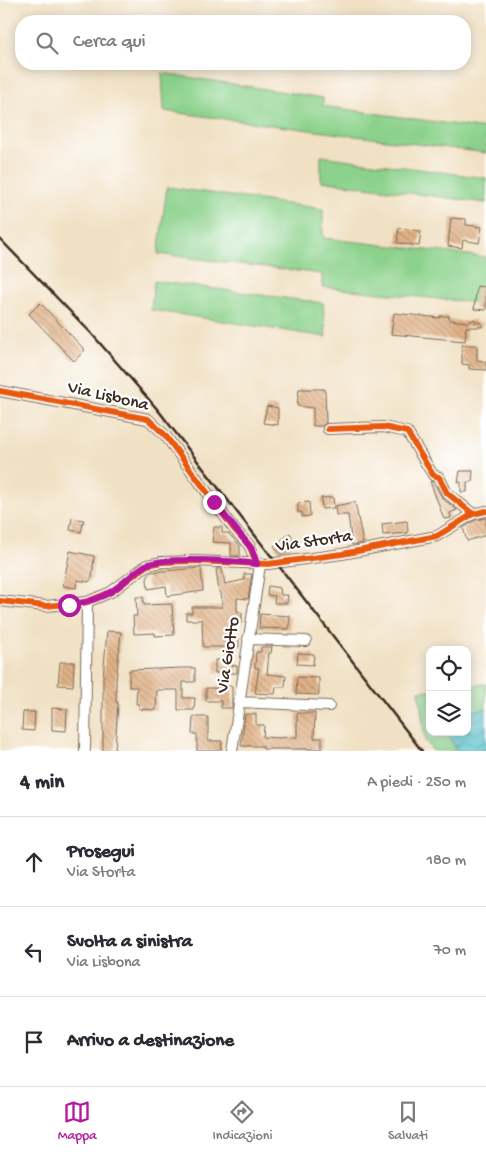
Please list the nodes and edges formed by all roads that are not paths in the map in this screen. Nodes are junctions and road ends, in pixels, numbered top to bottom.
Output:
1 (0, 391) edge
2 (328, 428) dead end
3 (486, 511) edge
4 (473, 514) junction
5 (259, 564) junction
6 (0, 601) edge
7 (87, 602) junction
8 (248, 639) junction
9 (306, 641) dead end
10 (238, 702) junction
11 (329, 706) dead end
12 (86, 751) edge
13 (232, 751) edge

1 - 5 street, Via Lisbona
2 - 4 street
3 - 4 street, Via Storta
4 - 5 street, Via Storta
5 - 7 street, Via Storta
5 - 8 street, Via Giotto
6 - 7 street, Via Storta
7 - 12 street
8 - 9 street
8 - 10 street, Via Giotto
10 - 11 street
10 - 13 street, Via Giotto

